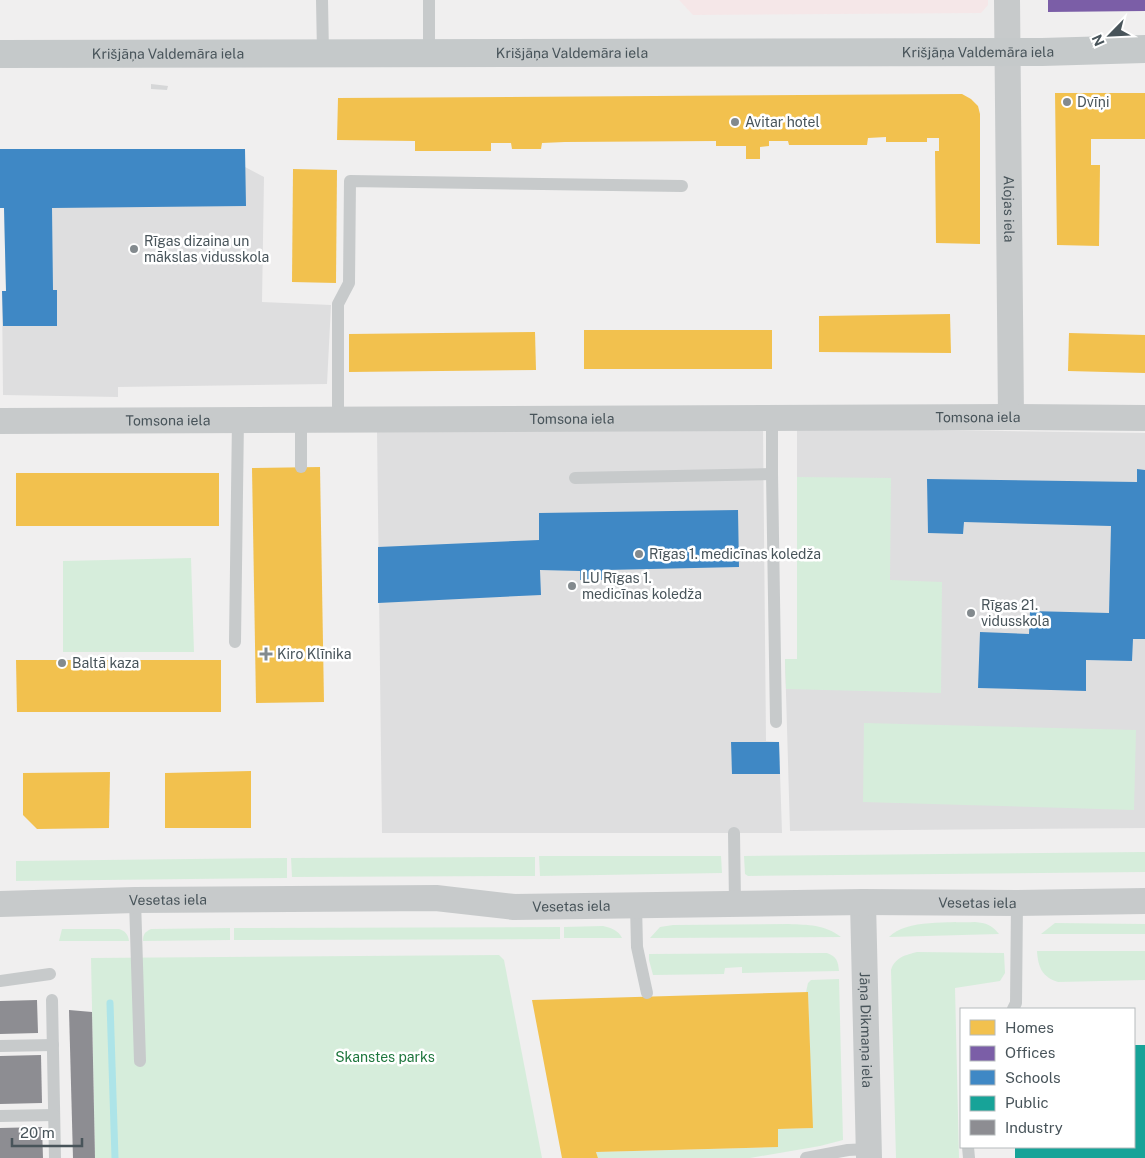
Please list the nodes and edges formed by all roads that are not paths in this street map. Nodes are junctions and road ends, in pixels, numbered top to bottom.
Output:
1 (322, 0) edge
2 (429, 0) edge
3 (1007, 0) edge
4 (1145, 49) edge
5 (1009, 51) junction
6 (323, 52) junction
7 (429, 52) junction
8 (0, 54) edge
9 (682, 186) dead end
10 (1011, 417) junction
11 (772, 418) junction
12 (1145, 418) edge
13 (238, 419) junction
14 (301, 419) junction
15 (338, 419) junction
16 (0, 421) edge
17 (300, 467) dead end
18 (772, 474) junction
19 (575, 478) dead end
20 (235, 642) dead end
21 (776, 722) dead end
22 (734, 833) dead end
23 (135, 900) junction
24 (1145, 901) edge
25 (863, 902) junction
26 (734, 903) junction
27 (1017, 903) junction
28 (0, 904) edge
29 (636, 904) junction
30 (50, 974) dead end
31 (0, 981) edge
32 (647, 993) dead end
33 (52, 1000) dead end
34 (1014, 1008) edge
35 (53, 1045) junction
36 (0, 1046) edge
37 (140, 1060) dead end
38 (54, 1115) junction
39 (0, 1116) edge
40 (869, 1154) edge
41 (55, 1158) edge
42 (806, 1158) edge

1 - 6 lane
2 - 7 lane
3 - 5 street, Alojas iela
4 - 5 main road, Krišjāņa Valdemāra iela
5 - 7 main road, Krišjāņa Valdemāra iela
5 - 10 street, Alojas iela
6 - 7 main road, Krišjāņa Valdemāra iela
6 - 8 main road, Krišjāņa Valdemāra iela
9 - 15 lane
10 - 11 street, Tomsona iela
10 - 12 street, Tomsona iela
11 - 15 street, Tomsona iela
11 - 18 lane
13 - 14 street, Tomsona iela
13 - 16 street, Tomsona iela
13 - 20 lane
14 - 15 street, Tomsona iela
14 - 17 lane
18 - 19 lane
18 - 21 lane
22 - 26 lane
23 - 28 street, Vesetas iela
23 - 29 street, Vesetas iela
23 - 37 lane
24 - 27 street, Vesetas iela
25 - 26 street, Vesetas iela
25 - 27 street, Vesetas iela
25 - 40 street, Jāņa Dikmaņa iela
26 - 29 street, Vesetas iela
27 - 34 lane
29 - 32 lane
30 - 31 lane
33 - 35 lane
35 - 36 lane
35 - 38 lane
38 - 39 lane
38 - 41 lane
40 - 42 lane

